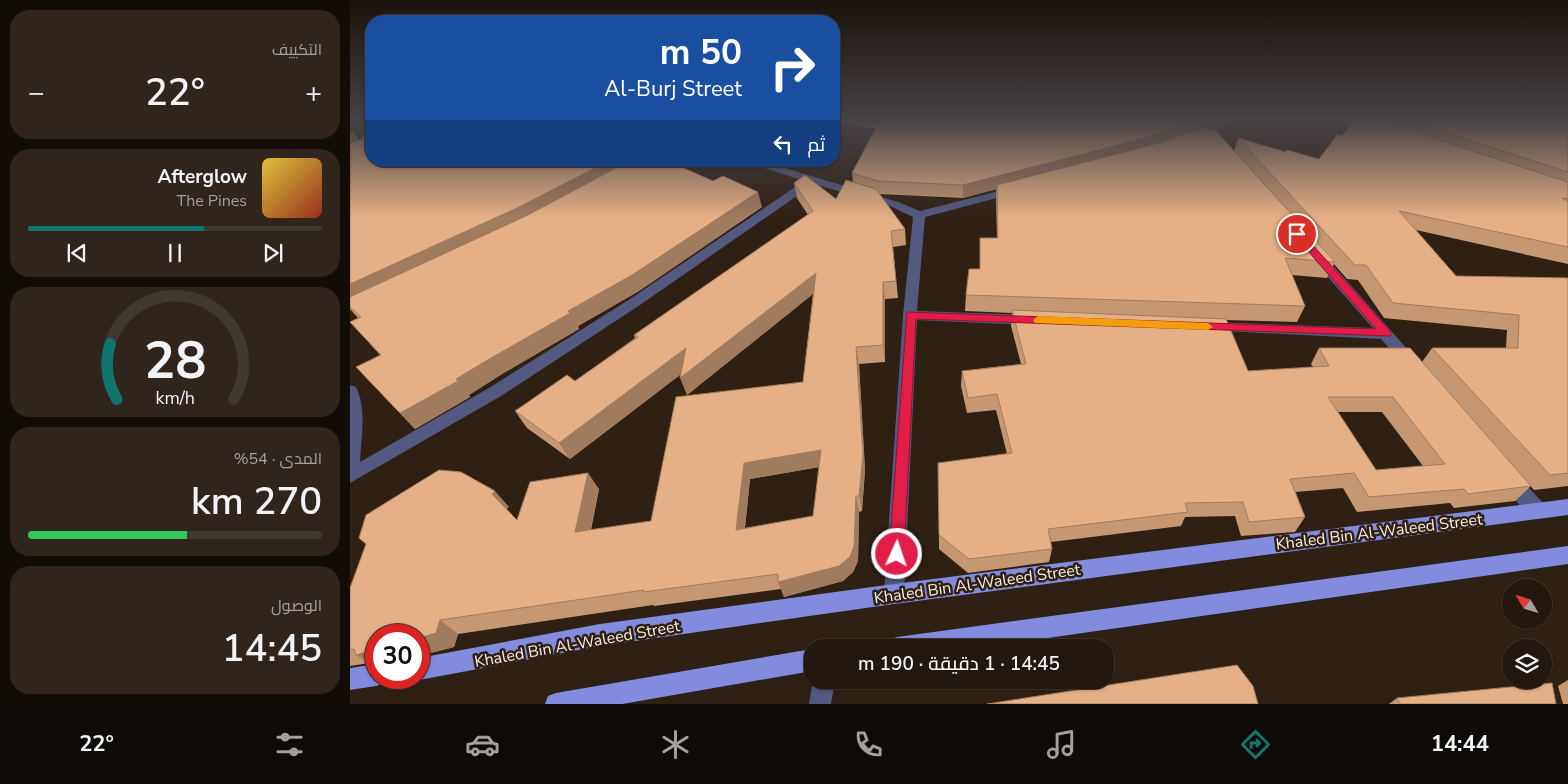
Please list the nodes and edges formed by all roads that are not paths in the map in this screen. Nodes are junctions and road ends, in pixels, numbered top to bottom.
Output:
1 (770, 167) edge
2 (813, 179) junction
3 (1030, 186) edge
4 (919, 216) junction
5 (1307, 245) edge
6 (910, 315) junction
7 (1049, 320) edge
8 (1198, 326) edge
9 (1386, 334) junction
10 (1417, 370) edge
11 (350, 391) edge
12 (1499, 466) edge
13 (350, 475) edge
14 (1568, 507) edge
15 (1537, 510) junction
16 (1568, 555) edge
17 (894, 594) junction
18 (963, 639) edge
19 (804, 661) edge
20 (430, 667) edge
21 (365, 677) edge
22 (350, 679) edge
23 (822, 689) edge
24 (556, 704) edge
25 (820, 704) edge

1 - 2 street
2 - 4 street
2 - 13 street
3 - 4 street
4 - 6 street
5 - 9 street
6 - 7 street
6 - 17 street
8 - 9 street
9 - 10 street
11 - 13 street
12 - 15 street
14 - 15 main road, Khaled Bin Al-Waleed Street
15 - 17 main road, Khaled Bin Al-Waleed Street
16 - 18 main road
17 - 20 main road, Khaled Bin Al-Waleed Street
19 - 24 main road
21 - 22 main road
23 - 25 street

